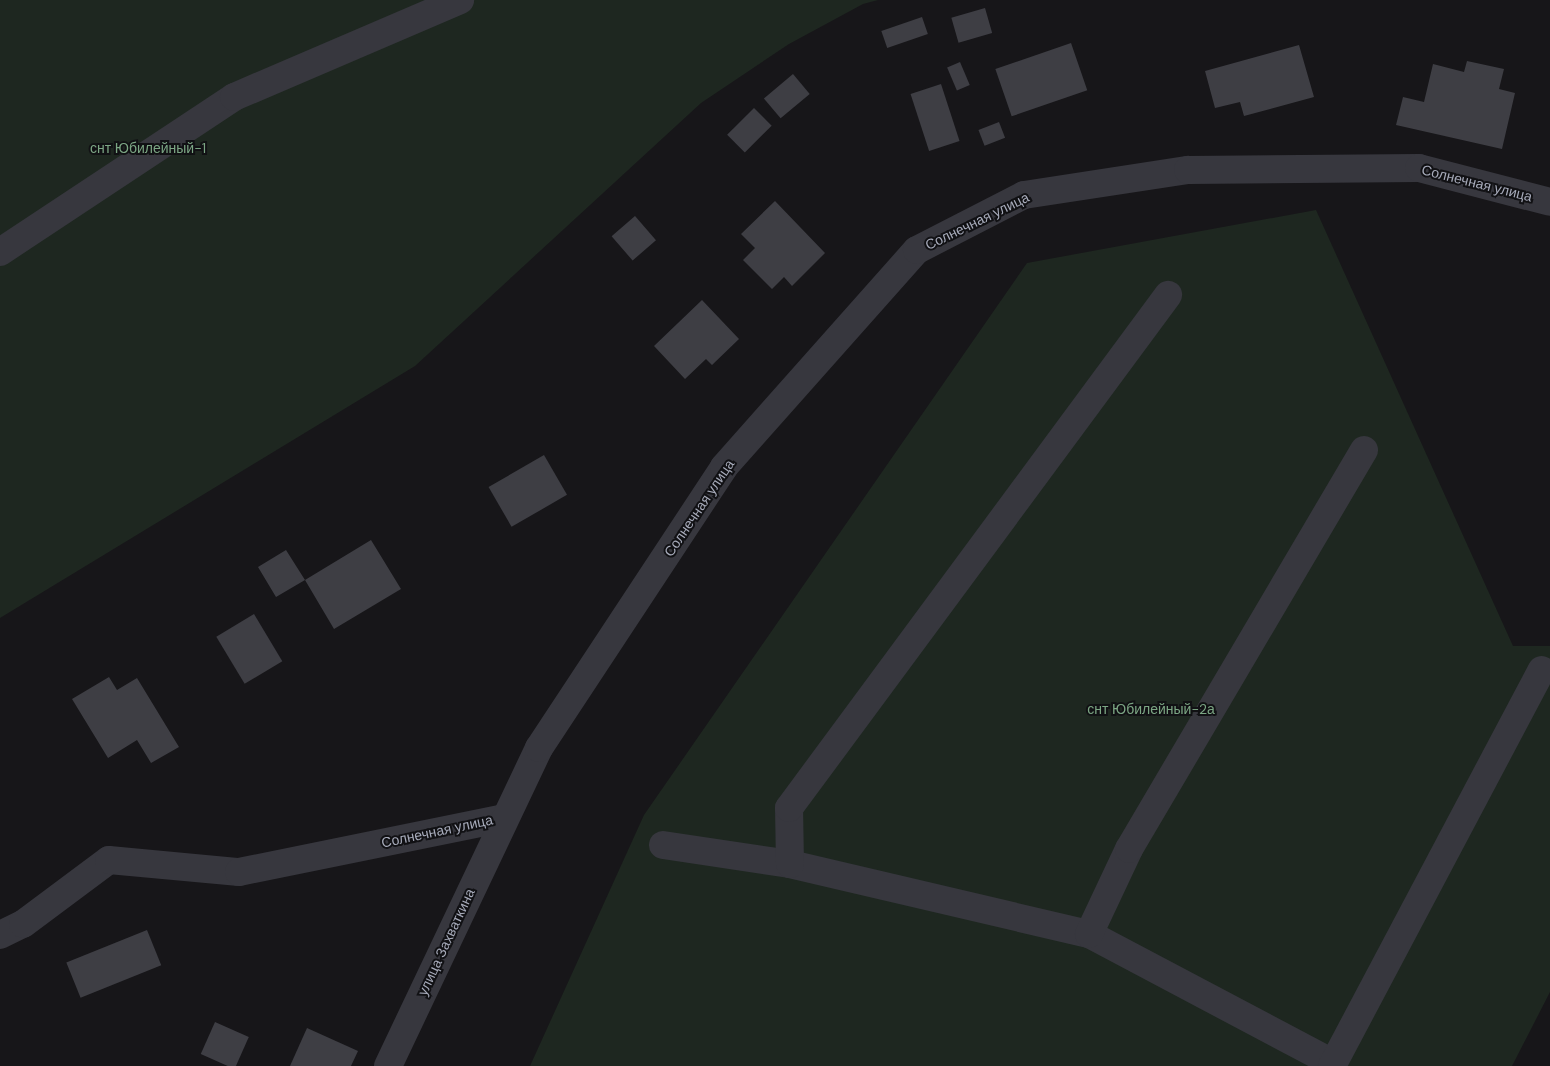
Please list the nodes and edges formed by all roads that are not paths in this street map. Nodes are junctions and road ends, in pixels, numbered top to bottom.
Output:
1 (460, 0) edge
2 (1550, 202) edge
3 (0, 252) edge
4 (1168, 295) dead end
5 (1364, 450) dead end
6 (1542, 670) dead end
7 (505, 818) junction
8 (663, 845) dead end
9 (790, 864) junction
10 (1089, 934) junction
11 (0, 935) edge
12 (1333, 1064) edge
13 (388, 1066) edge

1 - 3 street
2 - 7 street, Солнечная улица
4 - 9 street
5 - 10 street
6 - 12 street
7 - 11 street, Солнечная улица
7 - 13 street, улица Захваткина
8 - 9 street
9 - 10 street
10 - 12 street

